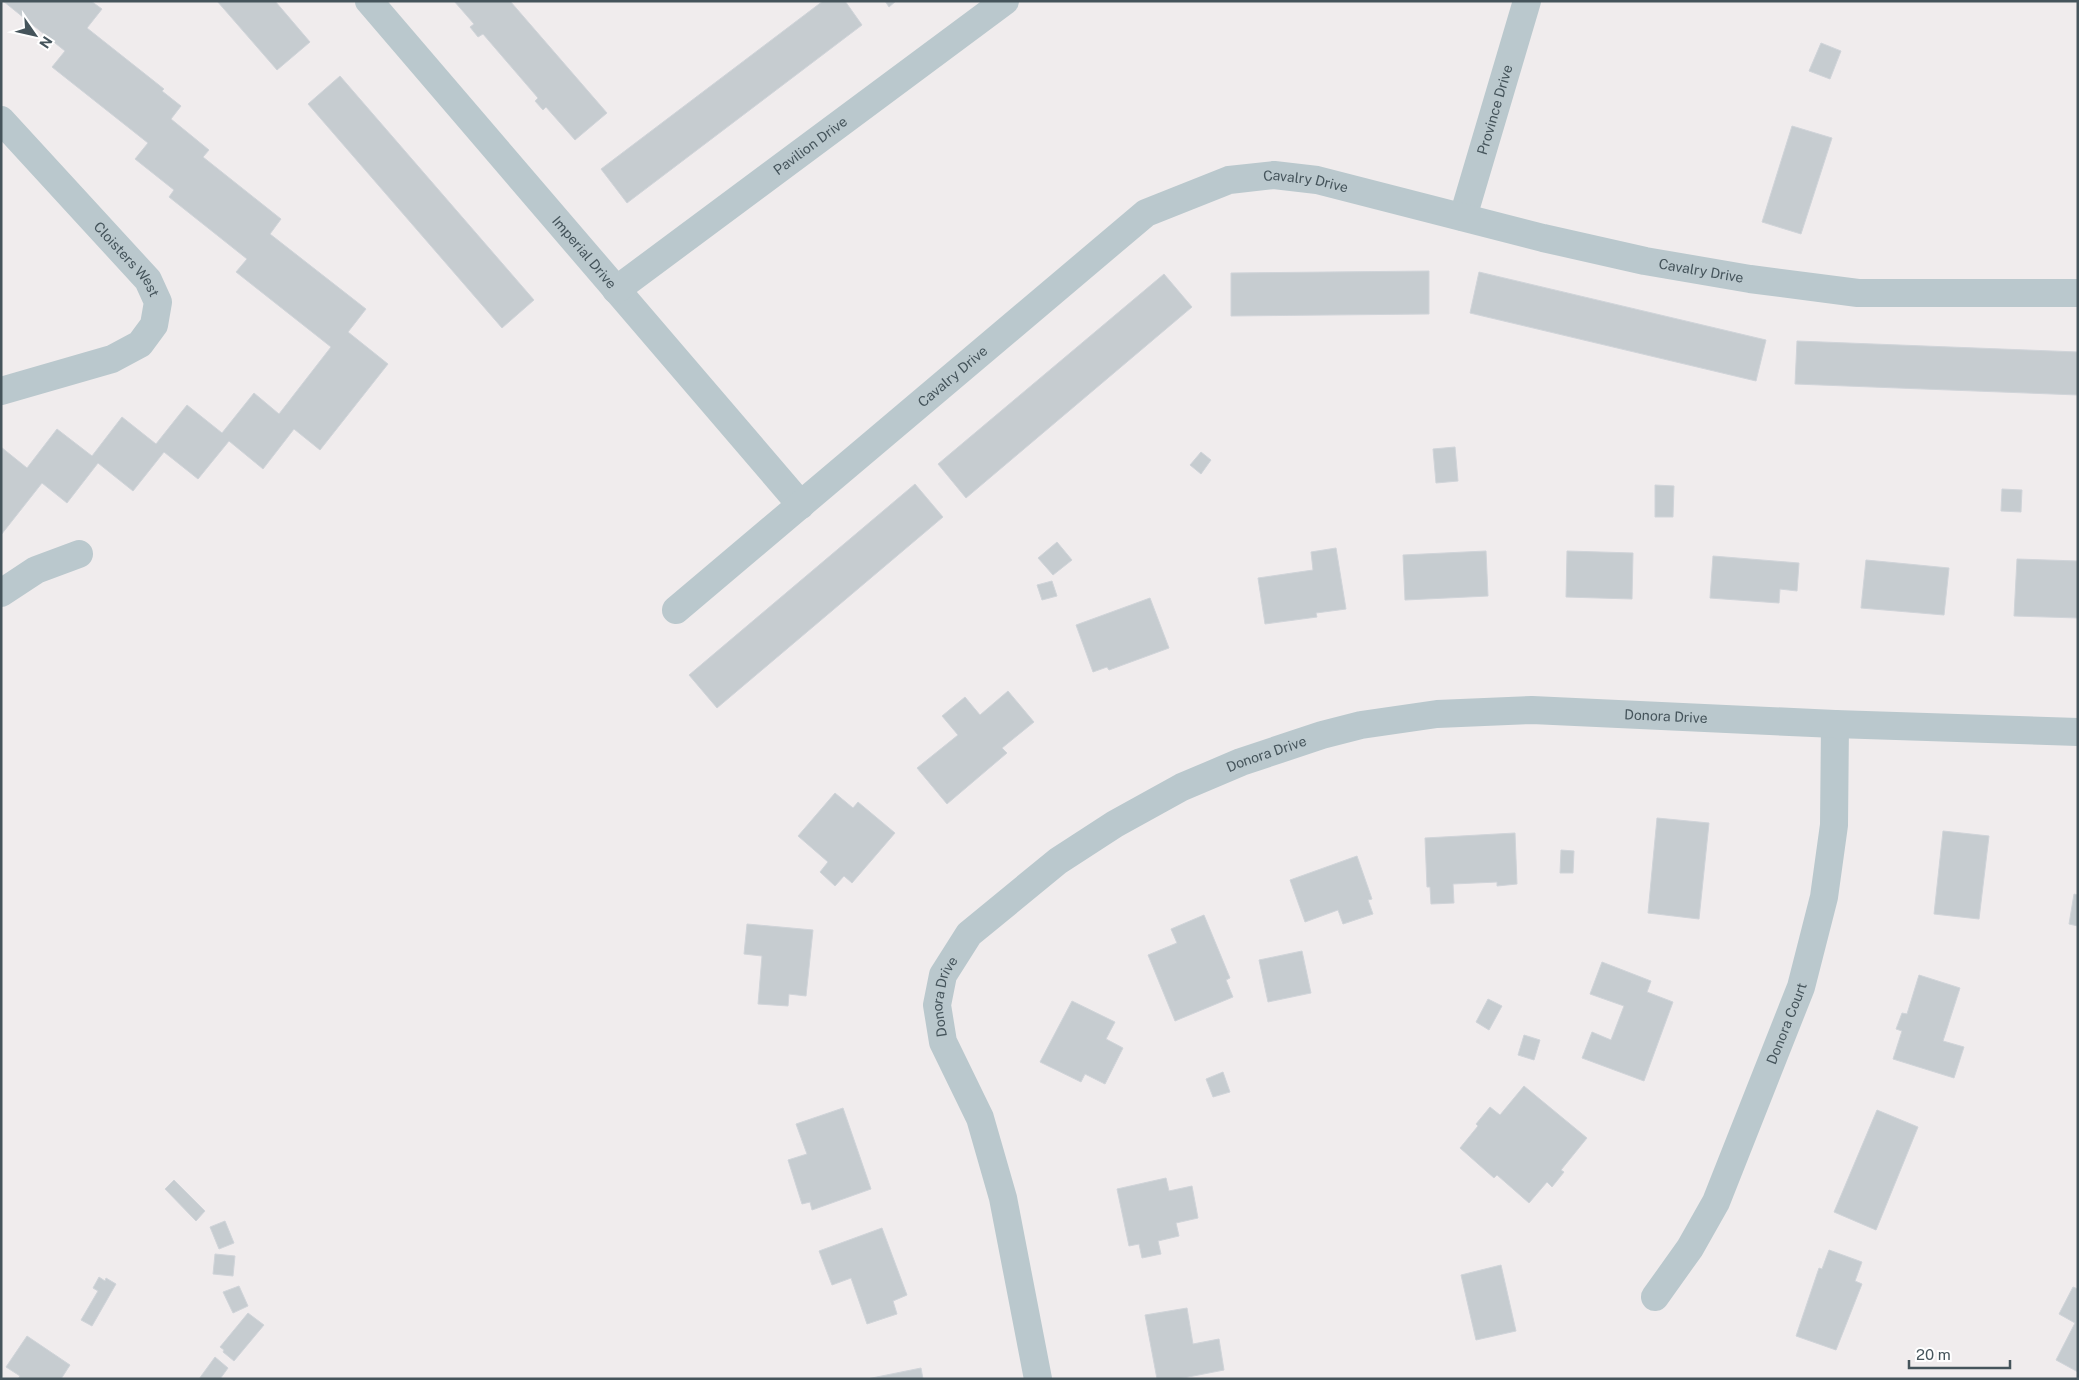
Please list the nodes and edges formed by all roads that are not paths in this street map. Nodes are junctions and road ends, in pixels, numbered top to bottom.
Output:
1 (369, 1) edge
2 (1004, 1) edge
3 (1527, 1) edge
4 (1, 120) edge
5 (1463, 217) junction
6 (616, 290) junction
7 (2078, 293) edge
8 (1, 390) edge
9 (801, 505) junction
10 (80, 554) dead end
11 (1, 593) edge
12 (676, 610) dead end
13 (1835, 724) junction
14 (2078, 732) edge
15 (1655, 1298) dead end
16 (1038, 1379) edge

1 - 6 street, Imperial Drive
2 - 6 street, Pavilion Drive
3 - 5 street, Province Drive
4 - 8 street, Cloisters West
5 - 7 street, Cavalry Drive
5 - 9 street, Cavalry Drive
6 - 9 street, Imperial Drive
9 - 12 street, Cavalry Drive
10 - 11 street
13 - 14 street, Donora Drive
13 - 15 street, Donora Court
13 - 16 street, Donora Drive

